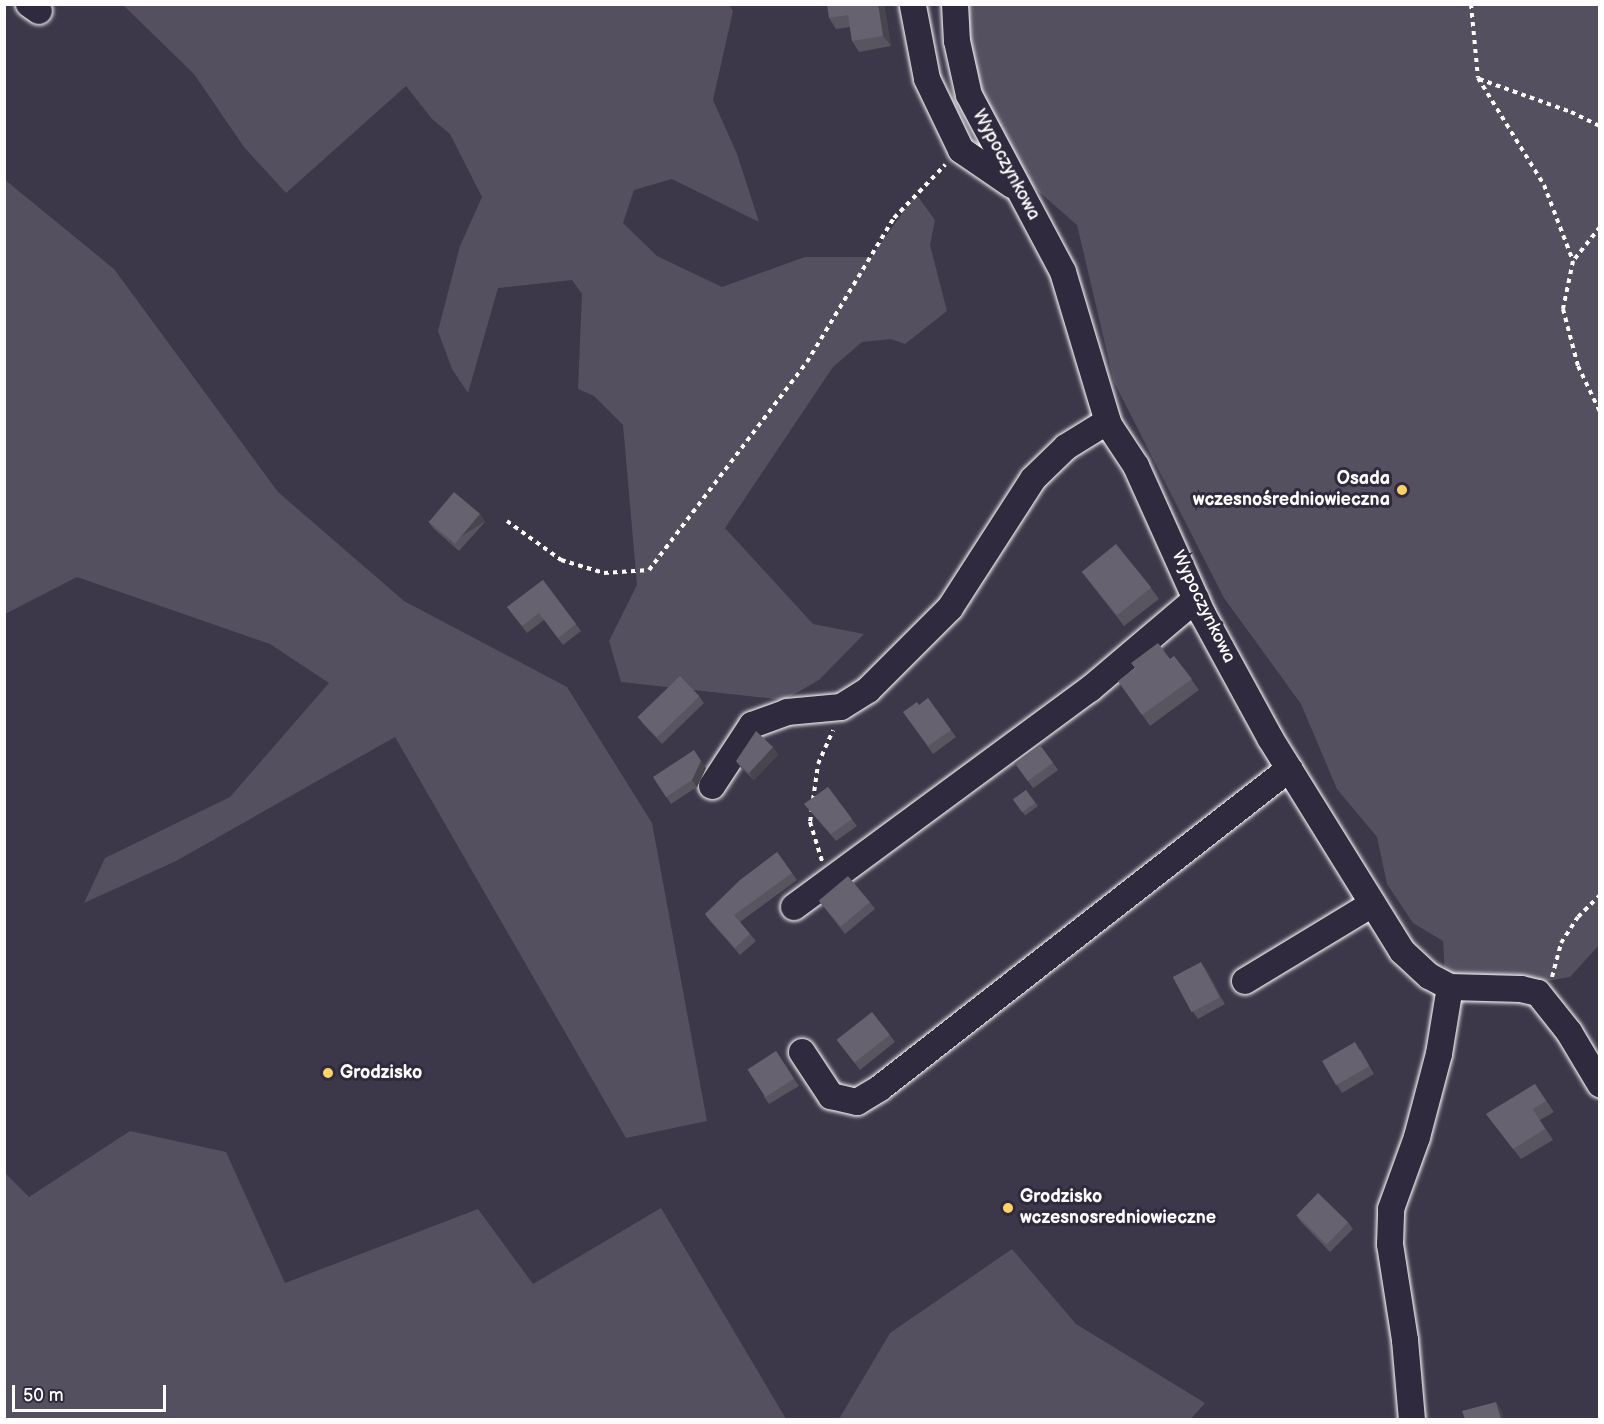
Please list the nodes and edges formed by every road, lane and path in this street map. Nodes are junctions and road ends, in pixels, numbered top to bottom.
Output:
1 (955, 4) edge
2 (1471, 4) edge
3 (913, 6) dead end
4 (1478, 78) junction
5 (1599, 126) edge
6 (961, 150) junction
7 (1015, 187) junction
8 (1599, 227) edge
9 (1573, 261) junction
10 (1599, 412) edge
11 (1108, 421) junction
12 (507, 521) dead end
13 (1196, 599) junction
14 (850, 701) junction
15 (1289, 769) junction
16 (712, 786) dead end
17 (833, 880) junction
18 (1599, 895) edge
19 (1372, 904) junction
20 (794, 907) dead end
21 (1245, 981) dead end
22 (1450, 987) junction
23 (1548, 1002) junction
24 (802, 1052) dead end
25 (1599, 1084) edge
26 (1412, 1419) edge

1 - 7 street, Wypoczynkowa
2 - 4 path
3 - 6 street
4 - 5 path
4 - 9 path
6 - 7 street
6 - 12 path
7 - 11 street, Wypoczynkowa
8 - 9 path
9 - 10 path
11 - 13 street, Wypoczynkowa
11 - 14 street
13 - 15 street, Wypoczynkowa
13 - 17 street
14 - 16 street
14 - 17 path
15 - 19 street, Wypoczynkowa
15 - 24 street
17 - 20 street
18 - 23 path
19 - 21 street
19 - 22 street, Wypoczynkowa
22 - 23 street, Wypoczynkowa
22 - 26 street
23 - 25 street

